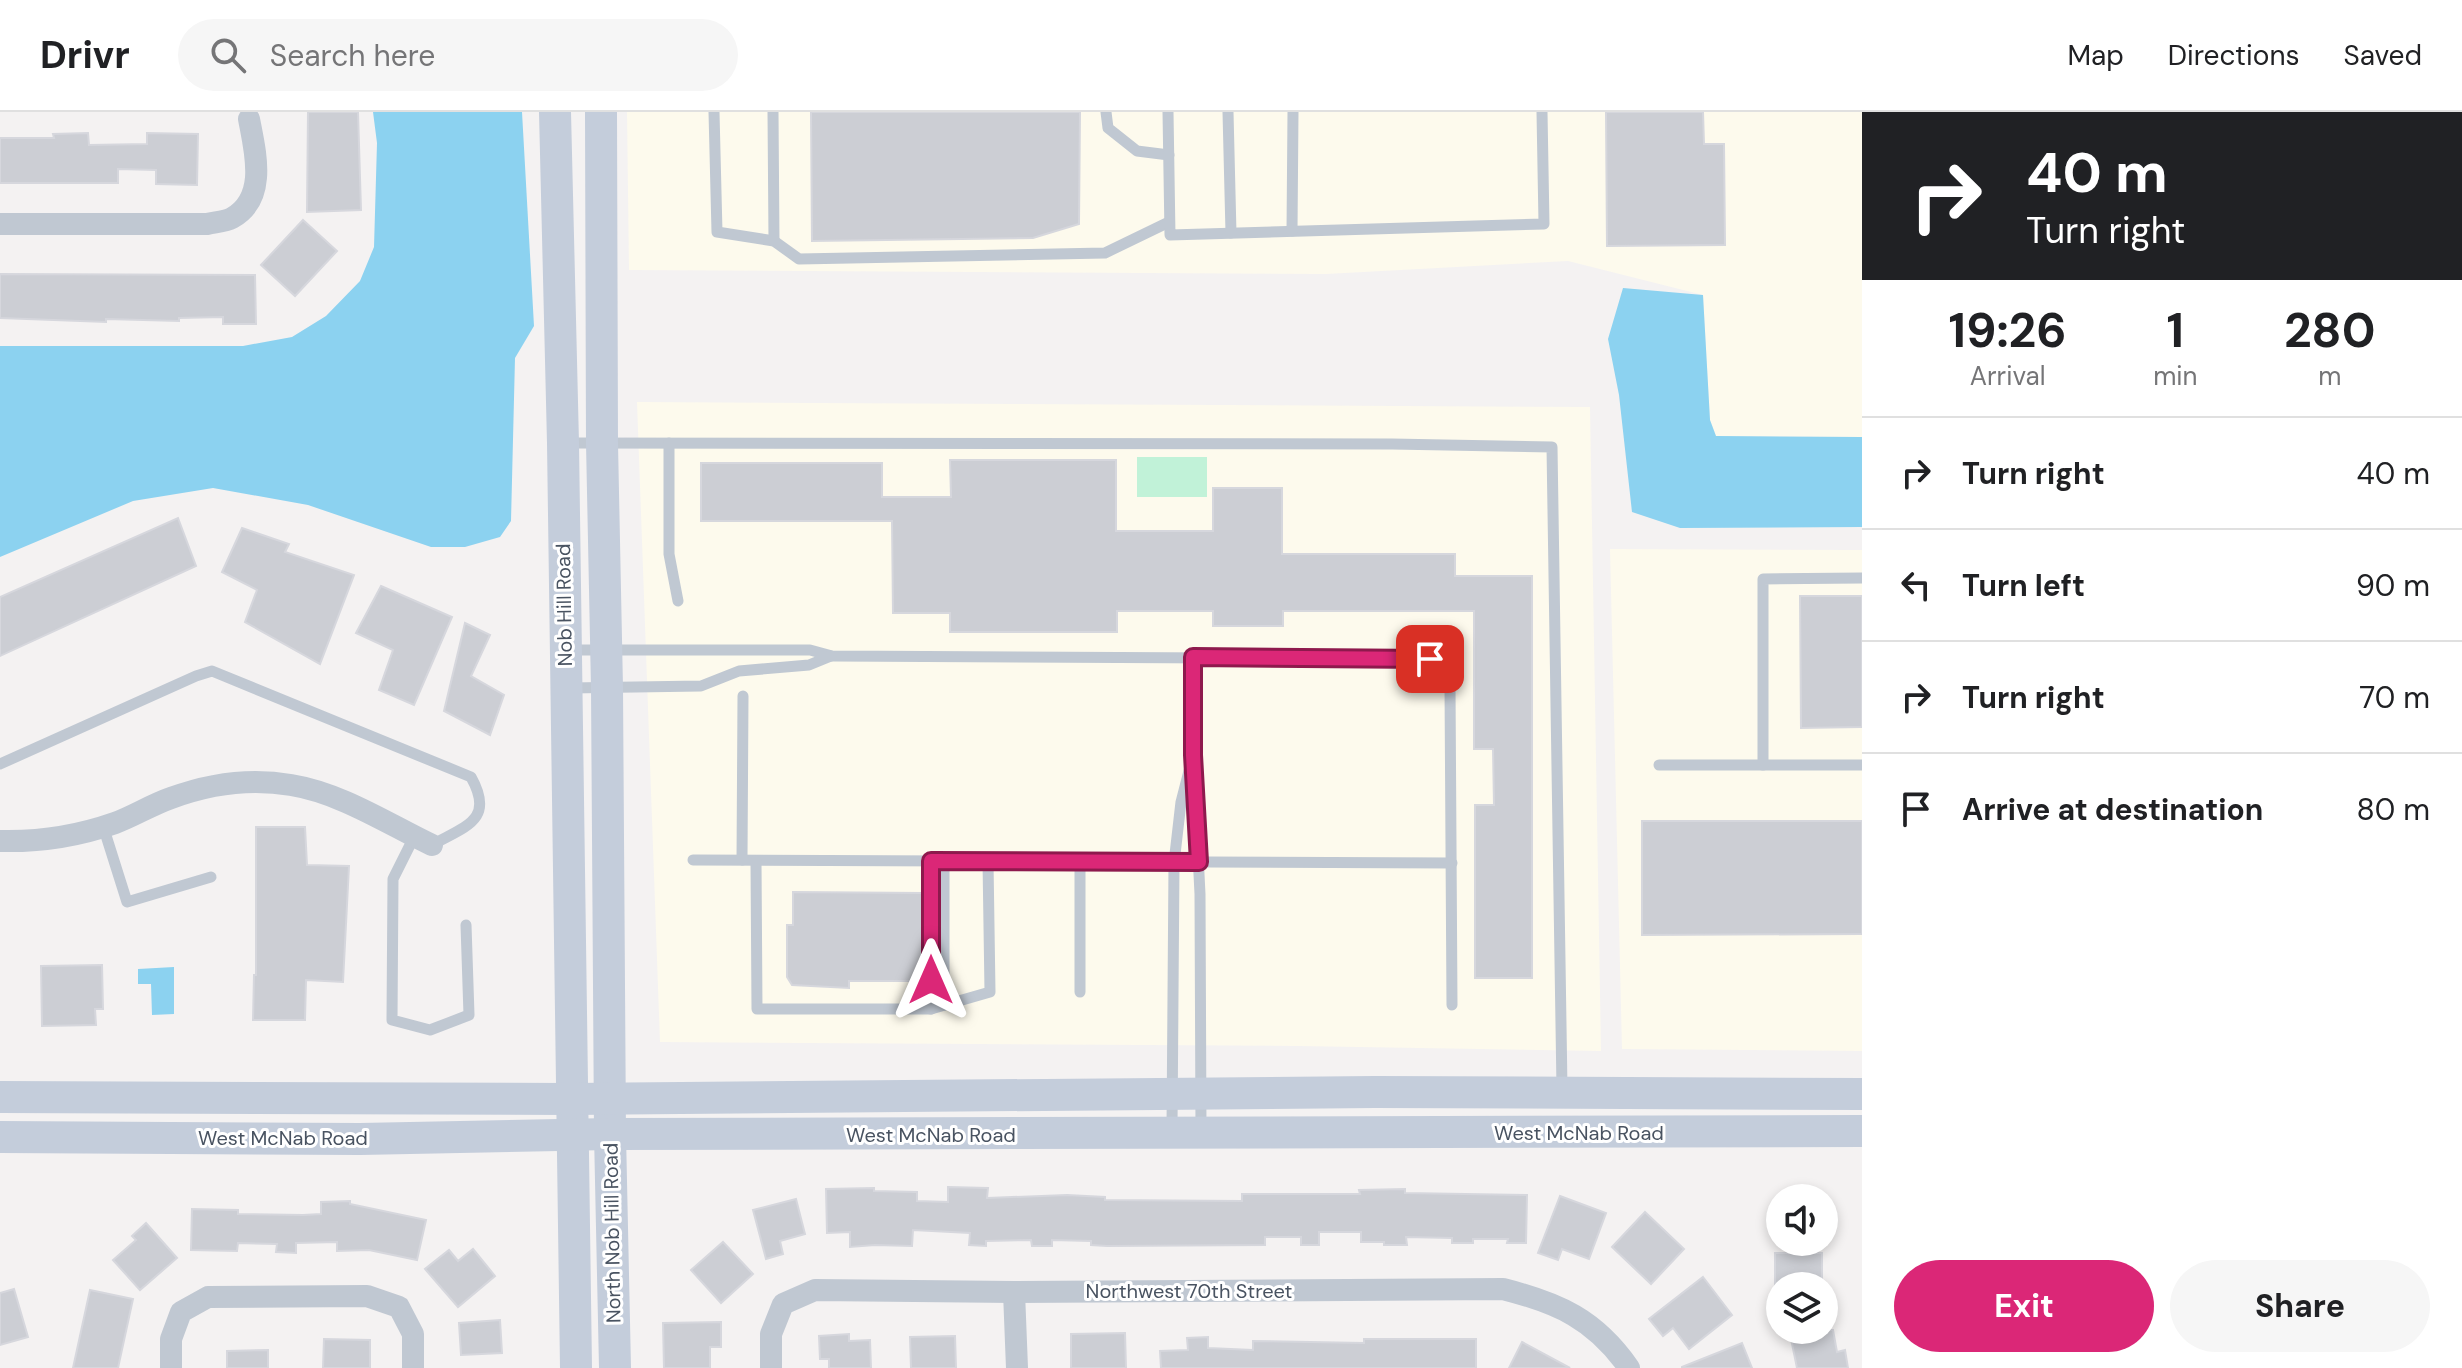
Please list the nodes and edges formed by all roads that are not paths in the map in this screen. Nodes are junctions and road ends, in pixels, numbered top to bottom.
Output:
1 (555, 112) edge
2 (601, 112) edge
3 (714, 112) edge
4 (773, 112) edge
5 (1106, 112) edge
6 (1168, 112) edge
7 (1228, 112) edge
8 (1293, 112) edge
9 (1542, 112) edge
10 (249, 119) dead end
11 (1169, 155) junction
12 (1169, 222) junction
13 (0, 224) edge
14 (1292, 231) junction
15 (1231, 233) junction
16 (774, 241) junction
17 (563, 443) junction
18 (602, 443) junction
19 (669, 443) junction
20 (1862, 578) edge
21 (678, 601) dead end
22 (565, 650) junction
23 (606, 650) junction
24 (832, 656) junction
25 (1193, 657) junction
26 (566, 688) junction
27 (607, 688) junction
28 (743, 696) dead end
29 (1193, 755) junction
30 (0, 764) edge
31 (1659, 765) dead end
32 (1763, 765) junction
33 (1862, 765) edge
34 (103, 826) junction
35 (0, 841) edge
36 (423, 841) junction
37 (693, 860) dead end
38 (742, 860) junction
39 (756, 861) junction
40 (931, 861) junction
41 (944, 861) junction
42 (988, 861) junction
43 (1080, 862) junction
44 (1199, 862) junction
45 (1174, 863) junction
46 (1452, 863) junction
47 (211, 877) dead end
48 (466, 925) dead end
49 (1080, 992) dead end
50 (944, 1005) junction
51 (1452, 1005) dead end
52 (931, 1009) junction
53 (1187, 1094) junction
54 (1562, 1094) junction
55 (1862, 1094) edge
56 (0, 1097) edge
57 (610, 1098) junction
58 (571, 1099) junction
59 (1862, 1131) edge
60 (1187, 1133) junction
61 (610, 1134) junction
62 (573, 1135) junction
63 (0, 1137) edge
64 (1014, 1292) junction
65 (171, 1368) edge
66 (413, 1368) edge
67 (576, 1368) edge
68 (615, 1368) edge
69 (771, 1368) edge
70 (1017, 1368) edge
71 (1629, 1368) edge

1 - 17 main road, Nob Hill Road
2 - 18 main road, Nob Hill Road
3 - 16 lane
4 - 16 lane
5 - 11 lane
6 - 11 lane
7 - 15 lane
8 - 14 lane
9 - 14 lane
10 - 13 street
11 - 12 lane
12 - 15 lane
12 - 16 lane
14 - 15 lane
17 - 18 lane
17 - 22 main road, Nob Hill Road
18 - 19 lane
18 - 23 main road, Nob Hill Road
19 - 21 lane
19 - 54 lane
20 - 32 lane
22 - 23 lane
22 - 26 main road, Nob Hill Road
23 - 24 lane
23 - 27 main road, Nob Hill Road
24 - 25 lane
24 - 27 lane
25 - 29 lane
25 - 46 lane
26 - 27 lane
26 - 58 main road, Nob Hill Road
27 - 57 main road, Nob Hill Road
28 - 38 lane
29 - 44 lane
29 - 45 lane
30 - 36 lane
31 - 32 lane
32 - 33 lane
34 - 35 street
34 - 36 street
34 - 47 lane
36 - 48 lane
37 - 38 lane
38 - 39 lane
39 - 40 lane
39 - 52 lane
40 - 41 lane
40 - 52 lane
41 - 42 lane
41 - 50 lane
42 - 43 lane
42 - 50 lane
43 - 45 lane
43 - 49 lane
44 - 45 lane
44 - 46 lane
44 - 53 lane
45 - 53 lane
46 - 51 lane
50 - 52 lane
53 - 54 main road, West McNab Road
53 - 57 main road, West McNab Road
53 - 60 lane
53 - 60 lane
54 - 55 main road, West McNab Road
56 - 58 main road, West McNab Road
57 - 58 main road, West McNab Road
57 - 61 main road, North Nob Hill Road
58 - 62 main road, Nob Hill Road
59 - 60 main road, West McNab Road
60 - 61 main road, West McNab Road
61 - 62 main road, West McNab Road
61 - 68 main road, North Nob Hill Road
62 - 63 main road, West McNab Road
62 - 67 main road, North Nob Hill Road
64 - 69 street, Northwest 70th Street
64 - 70 street
64 - 71 street, Northwest 70th Street
65 - 66 street

